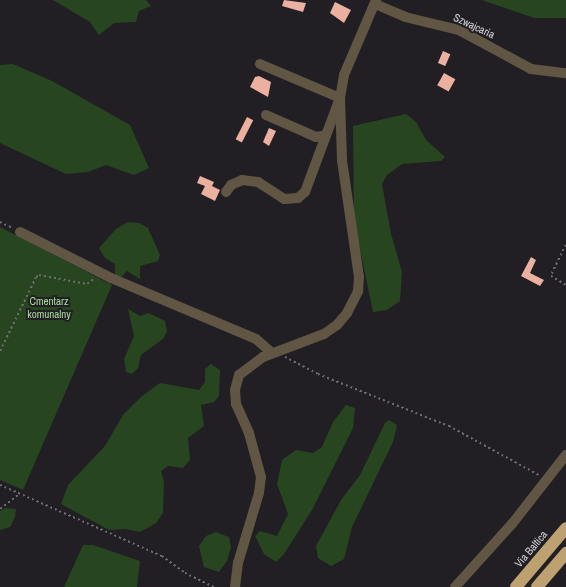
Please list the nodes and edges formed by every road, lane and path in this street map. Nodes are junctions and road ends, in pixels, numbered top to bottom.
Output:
1 (376, 2) edge
2 (260, 64) dead end
3 (566, 73) edge
4 (340, 98) junction
5 (266, 115) dead end
6 (326, 135) junction
7 (226, 192) dead end
8 (0, 222) edge
9 (20, 232) joint
10 (566, 245) edge
11 (100, 273) junction
12 (566, 285) edge
13 (0, 351) edge
14 (272, 353) junction
15 (566, 455) edge
16 (547, 479) junction
17 (0, 485) edge
18 (19, 494) junction
19 (0, 509) edge
20 (566, 528) edge
21 (566, 553) edge
22 (214, 587) edge
23 (235, 587) edge
24 (456, 587) edge
25 (516, 587) edge
26 (537, 587) edge

1 - 3 street, Szwajcaria
1 - 4 street
2 - 4 street
4 - 6 street
4 - 14 street
5 - 6 street
6 - 7 street
8 - 9 path
9 - 11 street
10 - 12 path
11 - 13 path
11 - 14 street
14 - 16 path
14 - 23 street
15 - 16 street
16 - 24 street
17 - 18 path
18 - 19 path
18 - 22 path
20 - 25 highway, Via Baltica
21 - 26 highway

